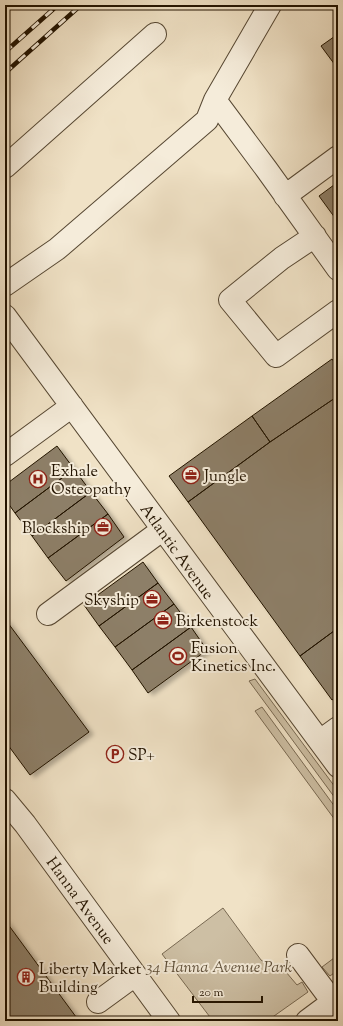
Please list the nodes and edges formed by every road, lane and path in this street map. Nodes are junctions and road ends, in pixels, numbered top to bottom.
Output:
1 (270, 5) edge
2 (155, 34) dead end
3 (215, 100) junction
4 (338, 157) edge
5 (5, 167) edge
6 (285, 196) junction
7 (314, 236) junction
8 (338, 269) edge
9 (5, 285) edge
10 (338, 311) edge
11 (5, 316) edge
12 (72, 406) junction
13 (5, 455) edge
14 (162, 530) junction
15 (48, 614) dead end
16 (338, 728) edge
17 (320, 741) junction
18 (338, 766) edge
19 (5, 800) edge
20 (298, 955) dead end
21 (135, 975) junction
22 (336, 1000) edge
23 (98, 1002) dead end
24 (169, 1021) edge
25 (306, 1021) edge

1 - 3 street
2 - 5 street
3 - 6 street
3 - 9 street
4 - 6 street
6 - 7 street
7 - 8 street
7 - 10 street
11 - 12 street, Atlantic Avenue
12 - 13 street
12 - 14 street, Atlantic Avenue
14 - 15 street
14 - 17 street, Atlantic Avenue
16 - 17 street
17 - 18 street, Atlantic Avenue
19 - 21 street, Hanna Avenue
20 - 22 street
21 - 23 street
21 - 24 street, Hanna Avenue
22 - 25 street

